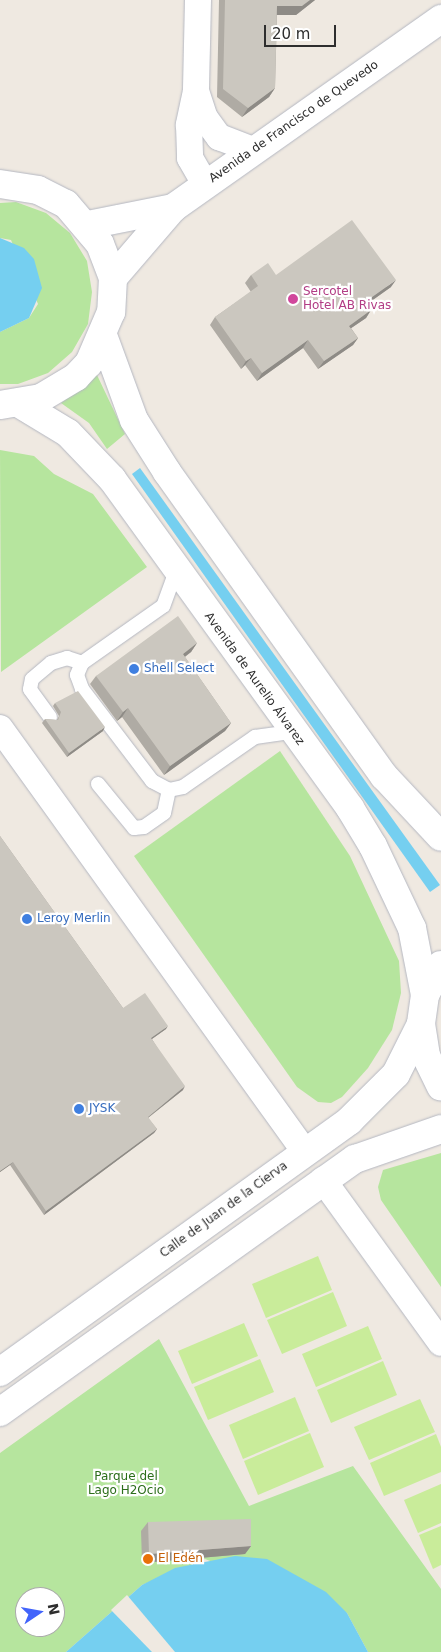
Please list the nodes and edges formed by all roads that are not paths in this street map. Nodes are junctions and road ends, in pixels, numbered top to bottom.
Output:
1 (198, 0) edge
2 (441, 19) edge
3 (196, 90) junction
4 (252, 150) junction
5 (0, 184) edge
6 (205, 184) junction
7 (173, 208) junction
8 (88, 225) junction
9 (113, 278) junction
10 (104, 338) junction
11 (10, 404) edge
12 (176, 571) junction
13 (82, 663) junction
14 (50, 717) edge
15 (0, 728) edge
16 (292, 732) junction
17 (98, 784) dead end
18 (169, 790) junction
19 (441, 838) edge
20 (441, 964) edge
21 (425, 995) junction
22 (421, 1024) junction
23 (441, 1087) edge
24 (441, 1130) edge
25 (305, 1152) junction
26 (323, 1180) junction
27 (441, 1344) edge
28 (0, 1372) edge
29 (0, 1412) edge

1 - 3 street
2 - 4 main road, Avenida de Francisco de Quevedo
3 - 4 street
3 - 6 street
4 - 6 main road, Avenida de Francisco de Quevedo
5 - 8 main road
6 - 7 main road, Avenida de Francisco de Quevedo
7 - 8 main road, Avenida de Francisco de Quevedo
7 - 9 main road, Avenida de Francisco de Quevedo
8 - 9 main road
9 - 10 main road
10 - 11 main road
10 - 19 main road
11 - 12 main road, Avenida de Aurelio Álvarez
12 - 13 lane
12 - 16 main road, Avenida de Aurelio Álvarez
13 - 14 lane
13 - 18 lane
15 - 25 street
16 - 18 lane
16 - 21 main road, Avenida de Aurelio Álvarez
17 - 18 lane
20 - 21 main road
21 - 22 main road
22 - 23 main road
22 - 25 main road, Calle de Juan de la Cierva
24 - 26 main road
25 - 28 main road, Calle de Juan de la Cierva
26 - 27 street
26 - 29 main road

